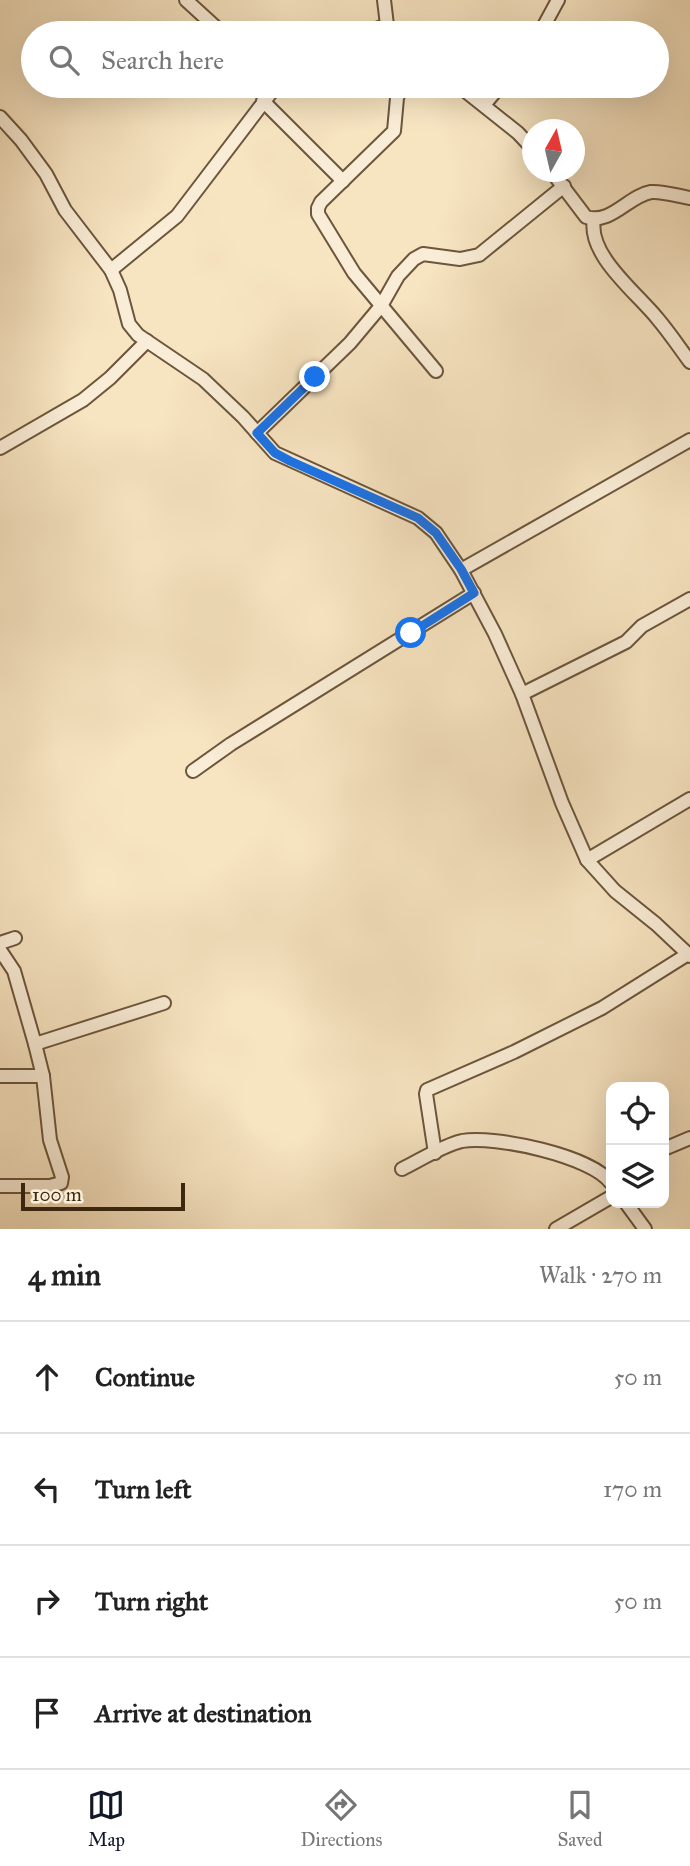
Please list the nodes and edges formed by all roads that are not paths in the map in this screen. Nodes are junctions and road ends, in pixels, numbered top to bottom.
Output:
1 (186, 0) edge
2 (384, 0) edge
3 (558, 0) edge
4 (209, 21) edge
5 (389, 21) edge
6 (547, 21) edge
7 (265, 98) edge
8 (397, 98) edge
9 (475, 98) edge
10 (490, 98) edge
11 (263, 101) junction
12 (484, 105) junction
13 (0, 117) edge
14 (522, 138) edge
15 (343, 181) junction
16 (560, 182) edge
17 (564, 187) junction
18 (690, 198) edge
19 (594, 219) junction
20 (111, 270) junction
21 (381, 306) junction
22 (147, 341) junction
23 (690, 362) edge
24 (436, 371) dead end
25 (257, 433) junction
26 (690, 440) edge
27 (0, 448) edge
28 (461, 569) junction
29 (474, 593) junction
30 (690, 599) edge
31 (522, 694) junction
32 (192, 771) dead end
33 (690, 799) edge
34 (587, 860) junction
35 (15, 937) dead end
36 (0, 943) edge
37 (0, 950) edge
38 (689, 955) edge
39 (164, 1003) dead end
40 (35, 1044) junction
41 (0, 1076) edge
42 (43, 1076) junction
43 (690, 1138) edge
44 (669, 1147) edge
45 (435, 1153) junction
46 (402, 1169) dead end
47 (606, 1175) edge
48 (0, 1186) edge
49 (606, 1200) edge
50 (630, 1208) edge
51 (556, 1229) edge
52 (645, 1229) edge

1 - 4 street
2 - 5 street
3 - 6 street
7 - 11 street
8 - 15 street
9 - 12 street
10 - 12 street
11 - 15 street
11 - 20 street
12 - 14 street
13 - 20 street
15 - 21 street
16 - 17 street
17 - 19 street
17 - 21 street
18 - 19 street
19 - 23 street
20 - 22 street
21 - 24 street
21 - 25 street
22 - 25 street
22 - 27 street
25 - 28 street
26 - 28 street
28 - 29 street
29 - 31 street
29 - 32 street
30 - 31 street
31 - 34 street
33 - 34 street
34 - 38 street
35 - 36 street
37 - 40 street
38 - 45 street
39 - 40 street
40 - 42 street
41 - 42 street
42 - 48 street
43 - 44 street
45 - 46 street
45 - 47 street
49 - 51 street
50 - 52 street

